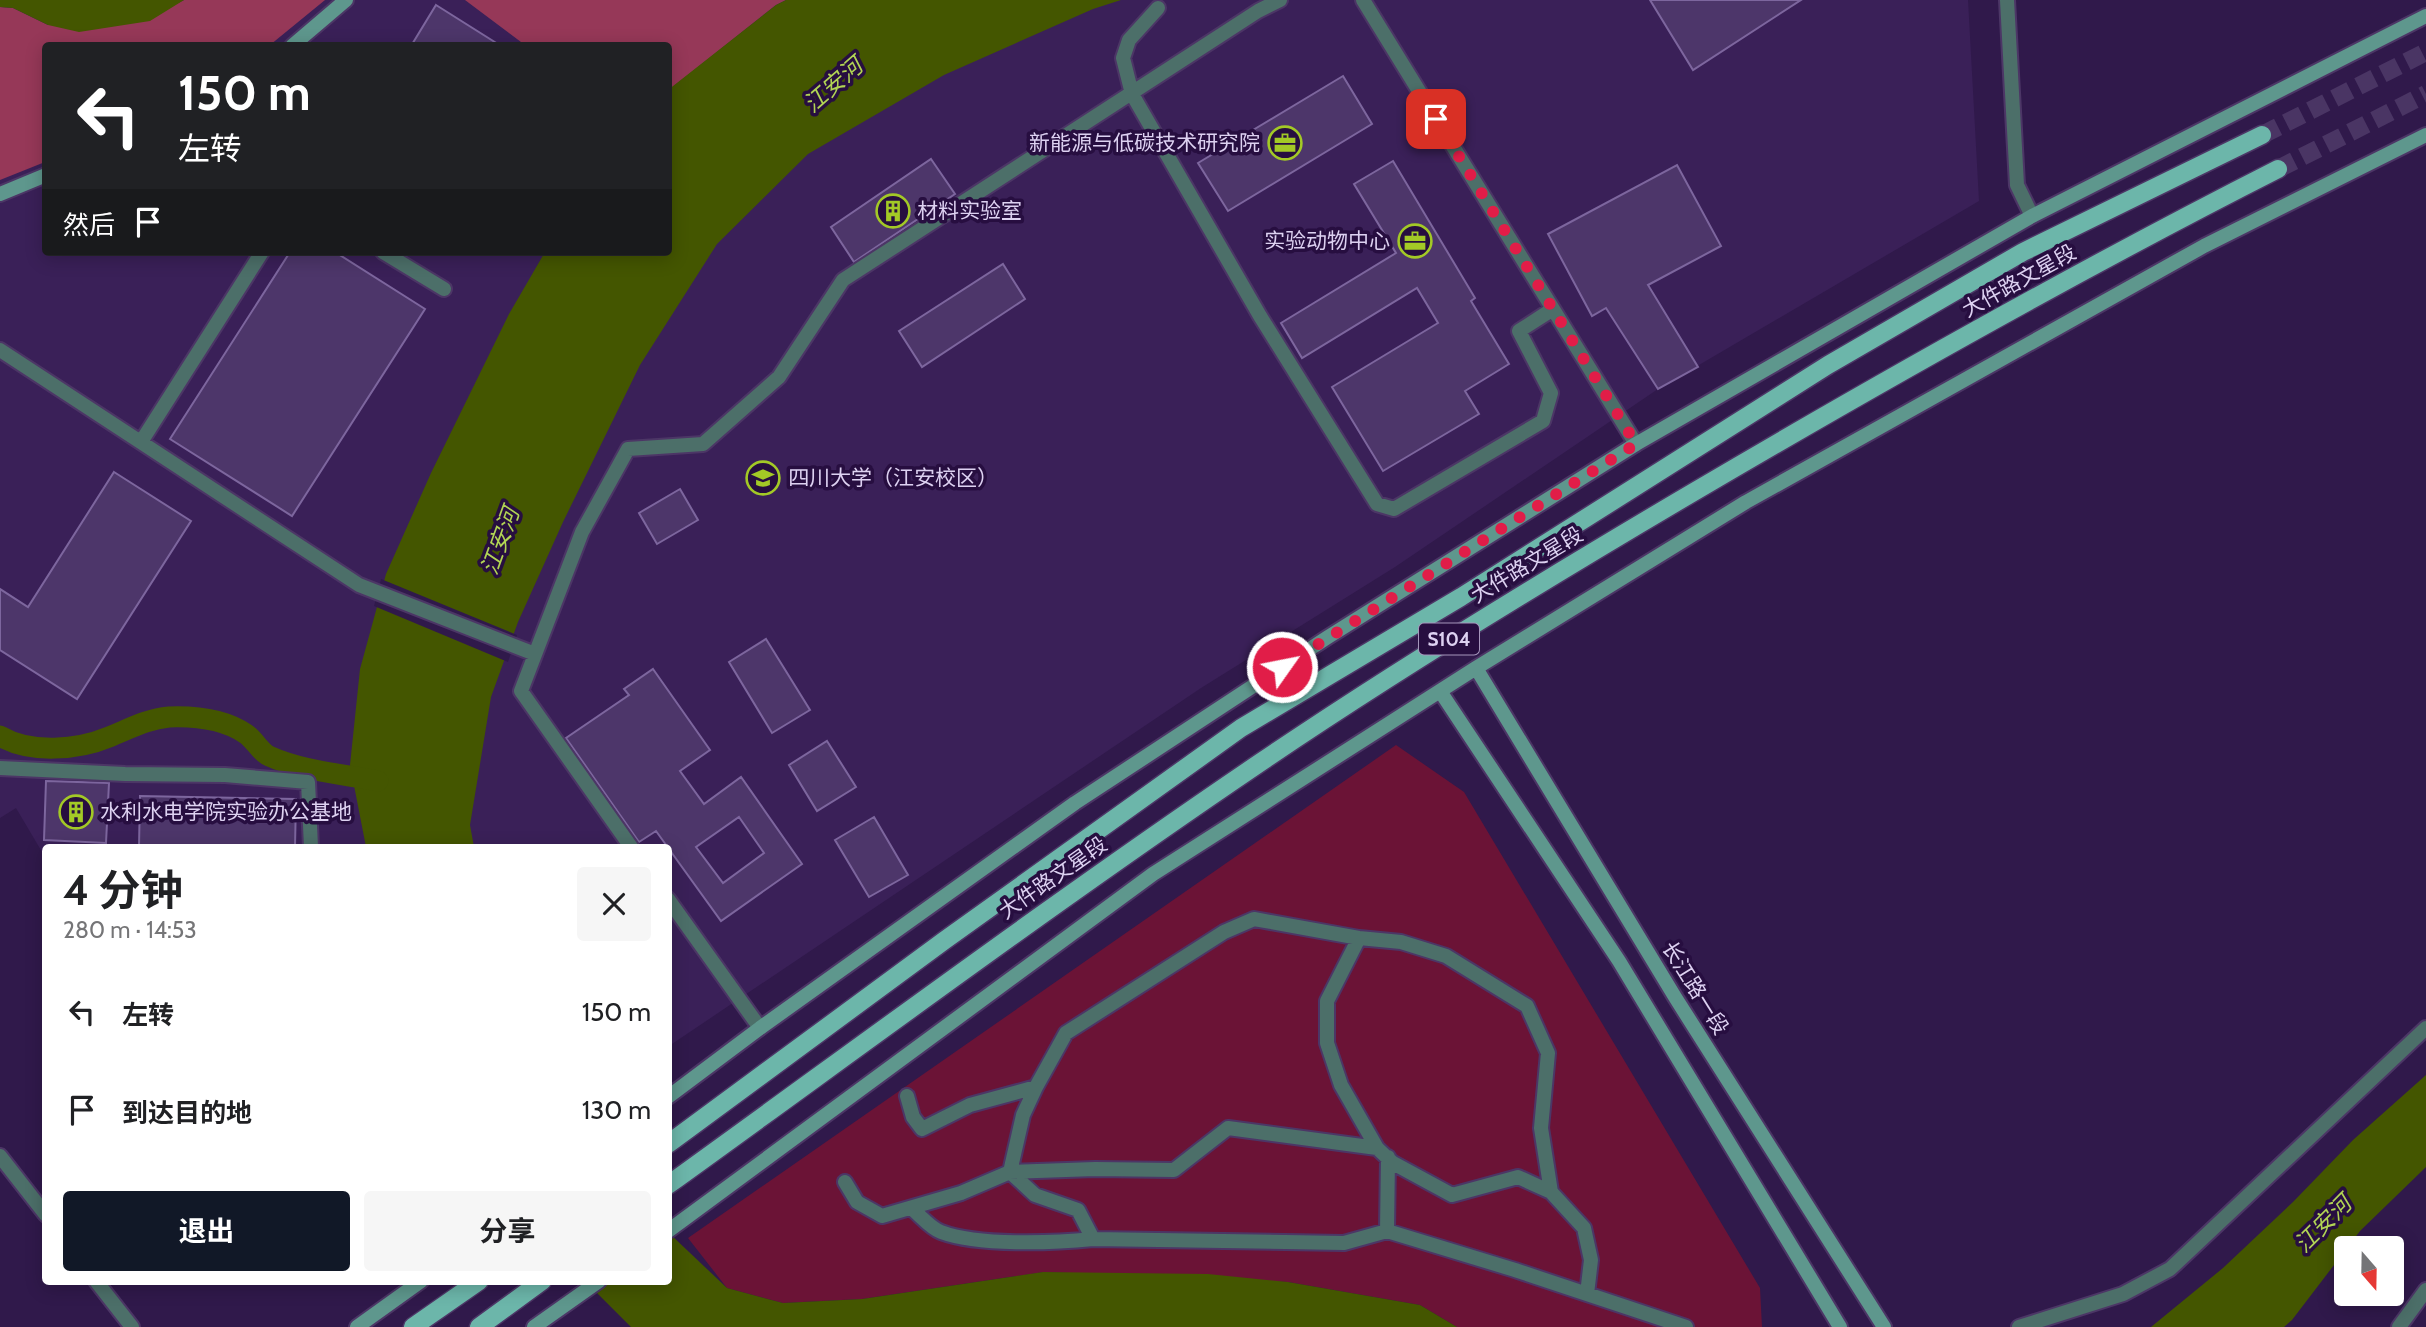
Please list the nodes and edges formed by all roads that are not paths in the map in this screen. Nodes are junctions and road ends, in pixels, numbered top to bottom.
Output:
1 (346, 0) edge
2 (1280, 0) edge
3 (1363, 0) edge
4 (2007, 0) edge
5 (1158, 8) dead end
6 (2426, 16) edge
7 (297, 42) edge
8 (1132, 94) junction
9 (2262, 135) tunnel mouth
10 (2426, 135) edge
11 (2278, 169) tunnel mouth
12 (42, 177) edge
13 (0, 194) edge
14 (2032, 216) junction
15 (259, 256) edge
16 (395, 256) edge
17 (444, 289) dead end
18 (1553, 309) junction
19 (0, 350) edge
20 (141, 442) junction
21 (1636, 444) junction
22 (535, 654) junction
23 (1476, 668) junction
24 (1440, 691) junction
25 (0, 768) edge
26 (311, 844) edge
27 (629, 844) edge
28 (672, 905) edge
29 (1359, 939) junction
30 (761, 1028) junction
31 (2426, 1028) edge
32 (1036, 1087) junction
33 (672, 1094) edge
34 (907, 1096) dead end
35 (672, 1141) edge
36 (1382, 1152) junction
37 (0, 1156) edge
38 (1010, 1172) junction
39 (672, 1182) edge
40 (845, 1182) dead end
41 (1551, 1192) junction
42 (911, 1208) junction
43 (42, 1210) edge
44 (672, 1228) edge
45 (1387, 1231) junction
46 (1093, 1239) junction
47 (99, 1285) edge
48 (415, 1285) edge
49 (473, 1285) edge
50 (537, 1285) edge
51 (593, 1285) edge
52 (2426, 1290) edge
53 (1587, 1293) junction
54 (132, 1327) edge
55 (357, 1327) edge
56 (413, 1327) edge
57 (479, 1327) edge
58 (534, 1327) edge
59 (1686, 1327) edge
60 (1840, 1327) edge
61 (1884, 1327) edge
62 (2019, 1327) edge
63 (2399, 1327) edge

1 - 7 street
2 - 8 street
3 - 18 street
4 - 14 street
5 - 8 street
6 - 14 street
8 - 18 street
8 - 22 street
9 - 35 main road, 大件路文星段 / S104
10 - 23 street
11 - 39 main road, 大件路文星段 / S104
12 - 13 street
14 - 21 street
15 - 20 street
16 - 17 street
18 - 21 street
19 - 20 street
20 - 22 street
21 - 30 street
22 - 27 street
23 - 24 street
23 - 61 street, 长江路一段
24 - 44 street
24 - 60 street
25 - 26 street
28 - 30 street
29 - 32 street
29 - 36 street
29 - 41 street
30 - 33 street
31 - 62 street
32 - 34 street
32 - 38 street
36 - 38 street
36 - 41 street
36 - 45 street
37 - 43 street
38 - 42 street
38 - 46 street
40 - 42 street
41 - 53 street
42 - 46 street
45 - 46 street
45 - 53 street
47 - 54 street
48 - 55 street
49 - 56 main road
50 - 57 main road
51 - 58 street
52 - 63 street
53 - 59 street

